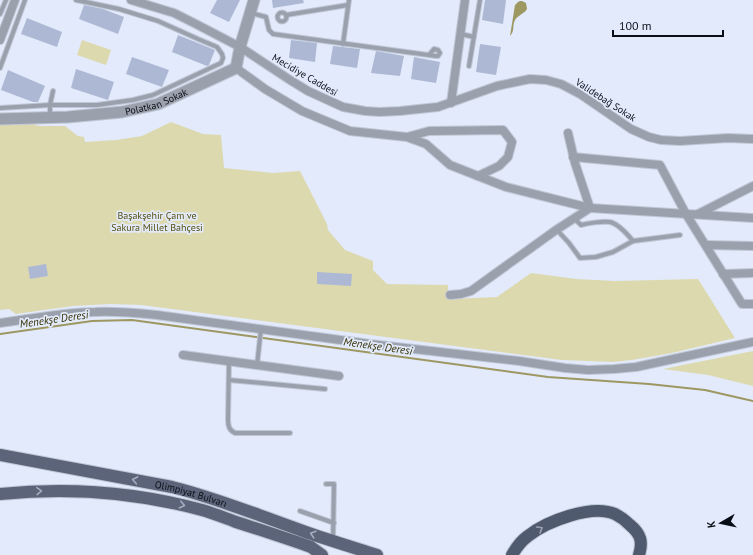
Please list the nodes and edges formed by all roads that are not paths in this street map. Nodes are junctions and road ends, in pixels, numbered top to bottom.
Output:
1 (6, 0) edge
2 (15, 0) edge
3 (25, 0) edge
4 (76, 0) edge
5 (131, 0) edge
6 (254, 0) edge
7 (465, 0) edge
8 (480, 0) edge
9 (348, 2) edge
10 (250, 13) junction
11 (0, 14) edge
12 (286, 15) dead end
13 (2, 29) edge
14 (460, 34) junction
15 (474, 37) junction
16 (0, 40) edge
17 (343, 44) junction
18 (240, 47) junction
19 (428, 55) dead end
20 (469, 66) dead end
21 (0, 68) edge
22 (236, 68) junction
23 (53, 91) dead end
24 (451, 102) junction
25 (50, 105) junction
26 (0, 108) edge
27 (50, 118) junction
28 (0, 119) edge
29 (568, 133) dead end
30 (407, 137) junction
31 (753, 139) edge
32 (573, 157) junction
33 (478, 176) junction
34 (753, 186) edge
35 (590, 208) junction
36 (686, 214) junction
37 (697, 215) junction
38 (574, 218) junction
39 (753, 218) edge
40 (556, 230) junction
41 (680, 235) dead end
42 (633, 241) junction
43 (706, 246) junction
44 (753, 246) edge
45 (753, 273) edge
46 (723, 274) junction
47 (450, 295) dead end
48 (753, 304) edge
49 (0, 323) edge
50 (261, 329) junction
51 (753, 342) edge
52 (183, 354) dead end
53 (229, 361) junction
54 (257, 366) junction
55 (339, 376) dead end
56 (229, 380) junction
57 (325, 390) dead end
58 (290, 434) dead end
59 (0, 455) edge
60 (326, 484) dead end
61 (0, 494) edge
62 (300, 511) dead end
63 (334, 522) junction
64 (333, 541) junction
65 (322, 555) edge
66 (377, 555) edge
67 (512, 555) edge
68 (640, 555) edge

1 - 11 lane
2 - 13 street
3 - 21 lane
4 - 25 lane
5 - 18 street, Mecidiye Caddesi
6 - 10 street
7 - 14 street
8 - 15 lane
9 - 12 lane
9 - 17 lane
10 - 17 lane
10 - 18 street
13 - 16 street
14 - 15 lane
14 - 24 street
15 - 20 lane
17 - 19 lane
18 - 22 street
18 - 24 street, Mecidiye Caddesi
22 - 27 street, Polatkan Sokak
22 - 30 street
23 - 25 lane
24 - 31 street, Validebağ Sokak
25 - 26 lane
25 - 27 lane
27 - 28 street, Polatkan Sokak
29 - 32 street
30 - 33 street
30 - 33 street
32 - 35 street
32 - 36 street
33 - 35 street
34 - 37 street
35 - 36 street
35 - 38 street
36 - 37 street
36 - 43 street
37 - 39 street
38 - 40 street
38 - 42 lane
40 - 42 lane
40 - 47 street
41 - 42 lane
43 - 44 street
43 - 46 street
45 - 46 street
46 - 48 street
49 - 50 street
50 - 51 street
50 - 54 lane
52 - 53 street
53 - 54 street
53 - 56 lane
54 - 55 street
56 - 57 lane
56 - 58 lane
64 -> 59 main road, Olimpiyat Bulvarı
60 - 63 lane
61 -> 65 main road
62 - 63 lane
63 - 64 lane
64 - 66 main road, Olimpiyat Bulvarı
67 -> 68 highway

